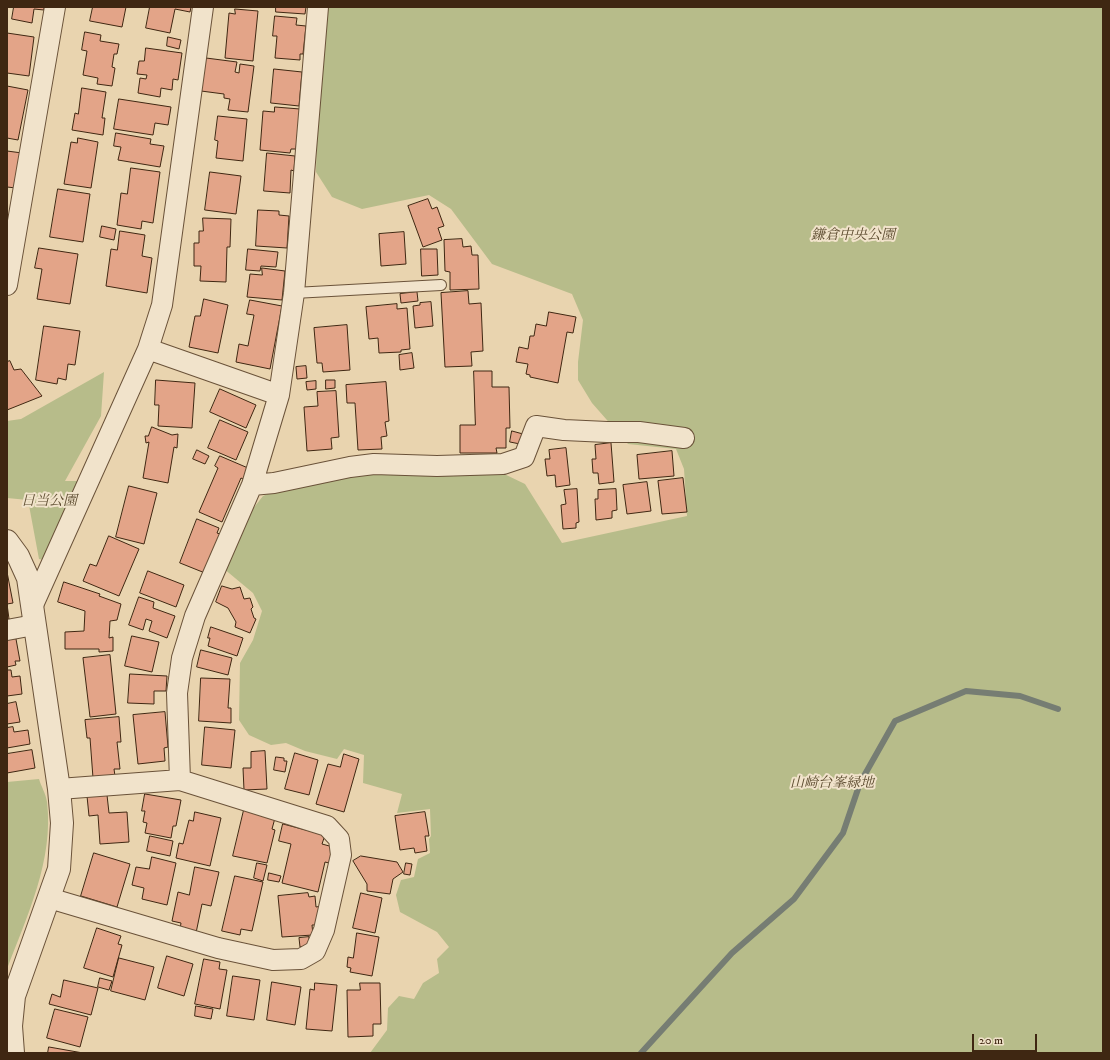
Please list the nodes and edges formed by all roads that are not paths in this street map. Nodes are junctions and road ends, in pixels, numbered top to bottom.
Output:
1 (55, 7) edge
2 (203, 7) edge
3 (318, 7) edge
4 (7, 285) edge
5 (441, 285) dead end
6 (294, 293) junction
7 (148, 349) junction
8 (279, 395) junction
9 (684, 438) dead end
10 (252, 484) junction
11 (7, 541) edge
12 (33, 615) junction
13 (7, 630) edge
14 (180, 780) junction
15 (60, 789) junction
16 (49, 898) junction
17 (13, 1053) edge

1 - 4 street
2 - 7 street
3 - 6 street
5 - 6 lane
6 - 8 street
7 - 8 street
7 - 12 street
8 - 10 street
9 - 10 street
10 - 14 street
11 - 12 street
12 - 13 street
12 - 15 street
14 - 15 street
14 - 16 street
15 - 16 street
16 - 17 street

